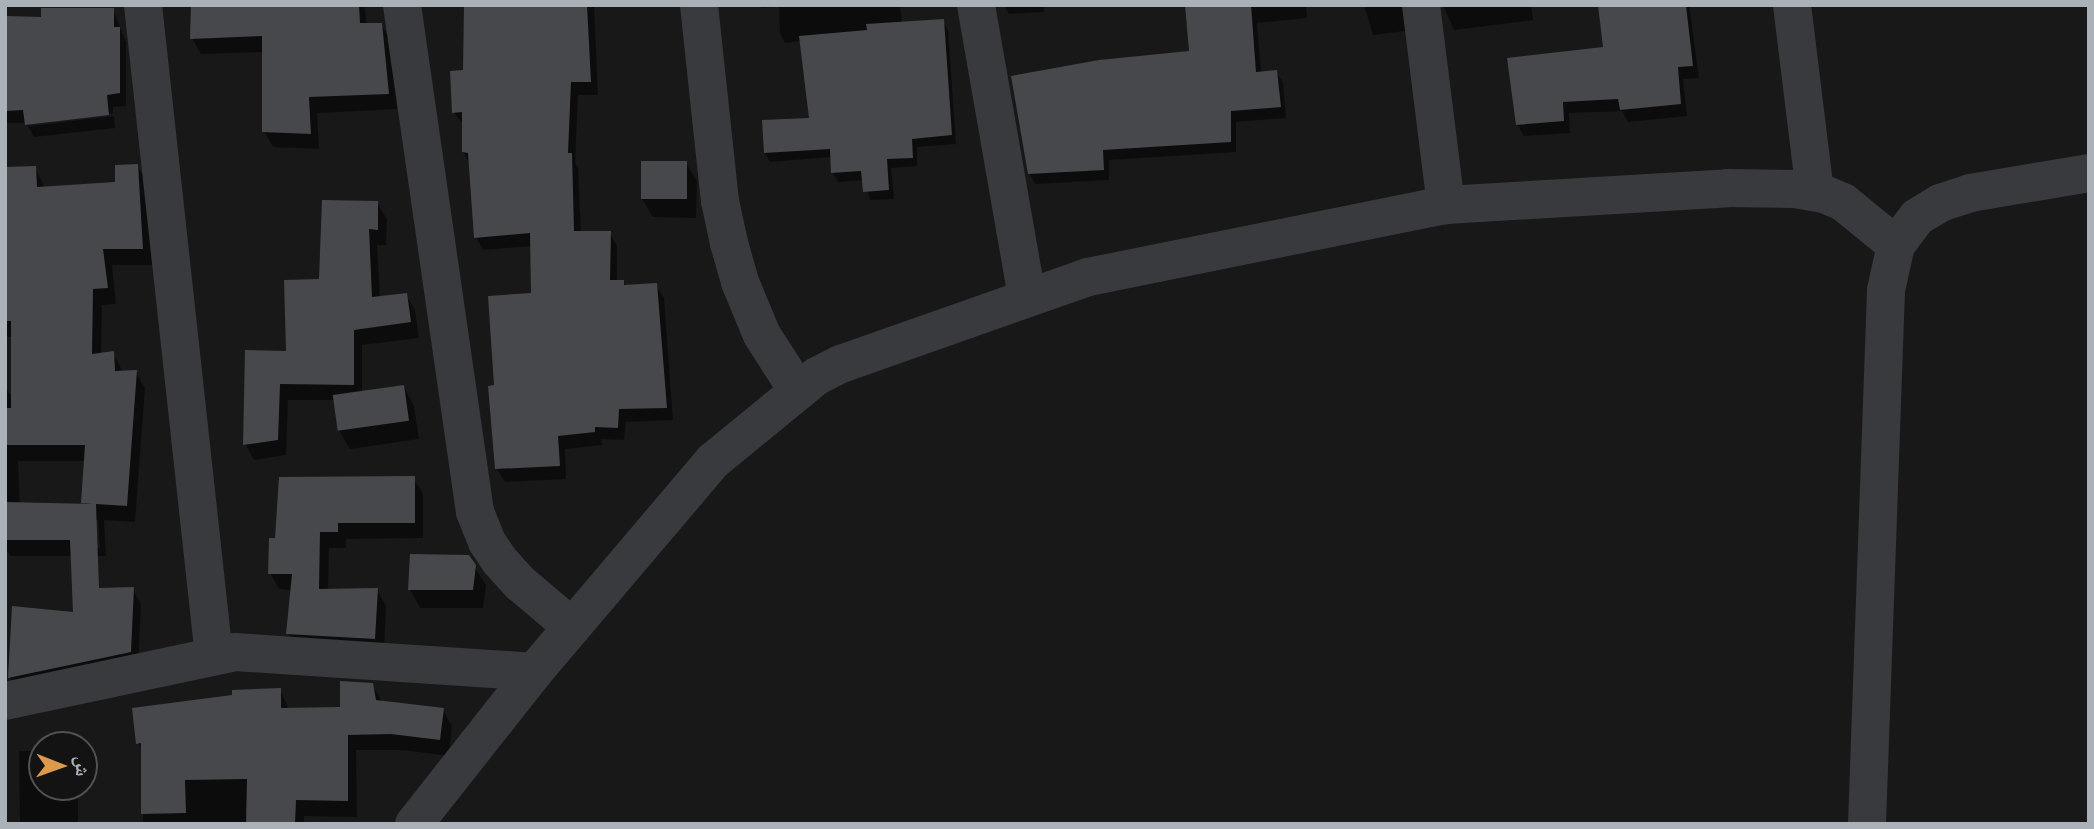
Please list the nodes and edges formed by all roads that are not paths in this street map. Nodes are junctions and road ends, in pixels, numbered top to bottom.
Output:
1 (143, 5) edge
2 (402, 5) edge
3 (699, 5) edge
4 (976, 5) edge
5 (1421, 5) edge
6 (1792, 5) edge
7 (2089, 173) edge
8 (1815, 192) junction
9 (1446, 205) junction
10 (1896, 245) junction
11 (1027, 298) junction
12 (798, 391) junction
13 (572, 627) junction
14 (214, 656) junction
15 (534, 672) junction
16 (5, 701) edge
17 (414, 824) edge
18 (1867, 824) edge

1 - 14 street
2 - 13 street
3 - 12 street
4 - 11 street
5 - 9 street
6 - 8 street
7 - 10 street
8 - 9 street
8 - 10 street
9 - 11 street
10 - 18 street
11 - 12 street
12 - 13 street
13 - 15 street
14 - 15 street
14 - 16 street
15 - 17 street

